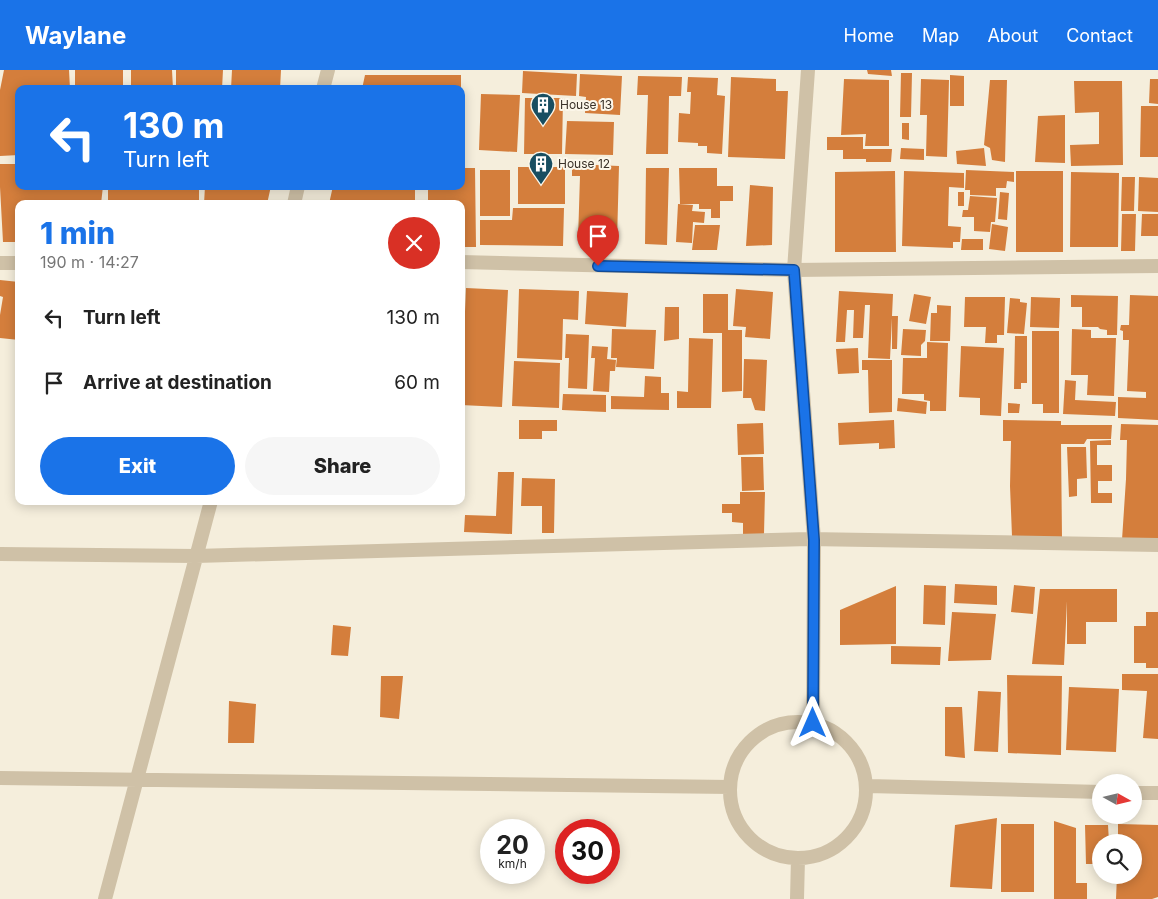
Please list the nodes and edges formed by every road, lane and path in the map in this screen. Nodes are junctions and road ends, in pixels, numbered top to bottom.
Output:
1 (328, 70) edge
2 (808, 70) edge
3 (324, 85) edge
4 (465, 262) edge
5 (0, 263) edge
6 (15, 263) edge
7 (1158, 266) edge
8 (794, 270) junction
9 (210, 505) edge
10 (814, 540) junction
11 (1158, 545) edge
12 (0, 554) edge
13 (196, 556) junction
14 (813, 723) junction
15 (0, 778) edge
16 (136, 779) junction
17 (868, 786) junction
18 (730, 787) junction
19 (1092, 792) edge
20 (1142, 793) edge
21 (1158, 794) edge
22 (798, 858) junction
23 (105, 899) edge
24 (797, 899) edge

1 - 3 street
2 - 8 street
4 - 8 street
5 - 6 street
7 - 8 street
8 - 10 street
9 - 13 street
10 - 11 street
10 - 13 street
10 - 14 street
12 - 13 street
13 - 16 street
14 - 17 street
14 - 18 street
15 - 16 street
16 - 18 street
16 - 23 street
17 - 19 street
17 - 22 street
18 - 22 street
20 - 21 street
22 - 24 street

